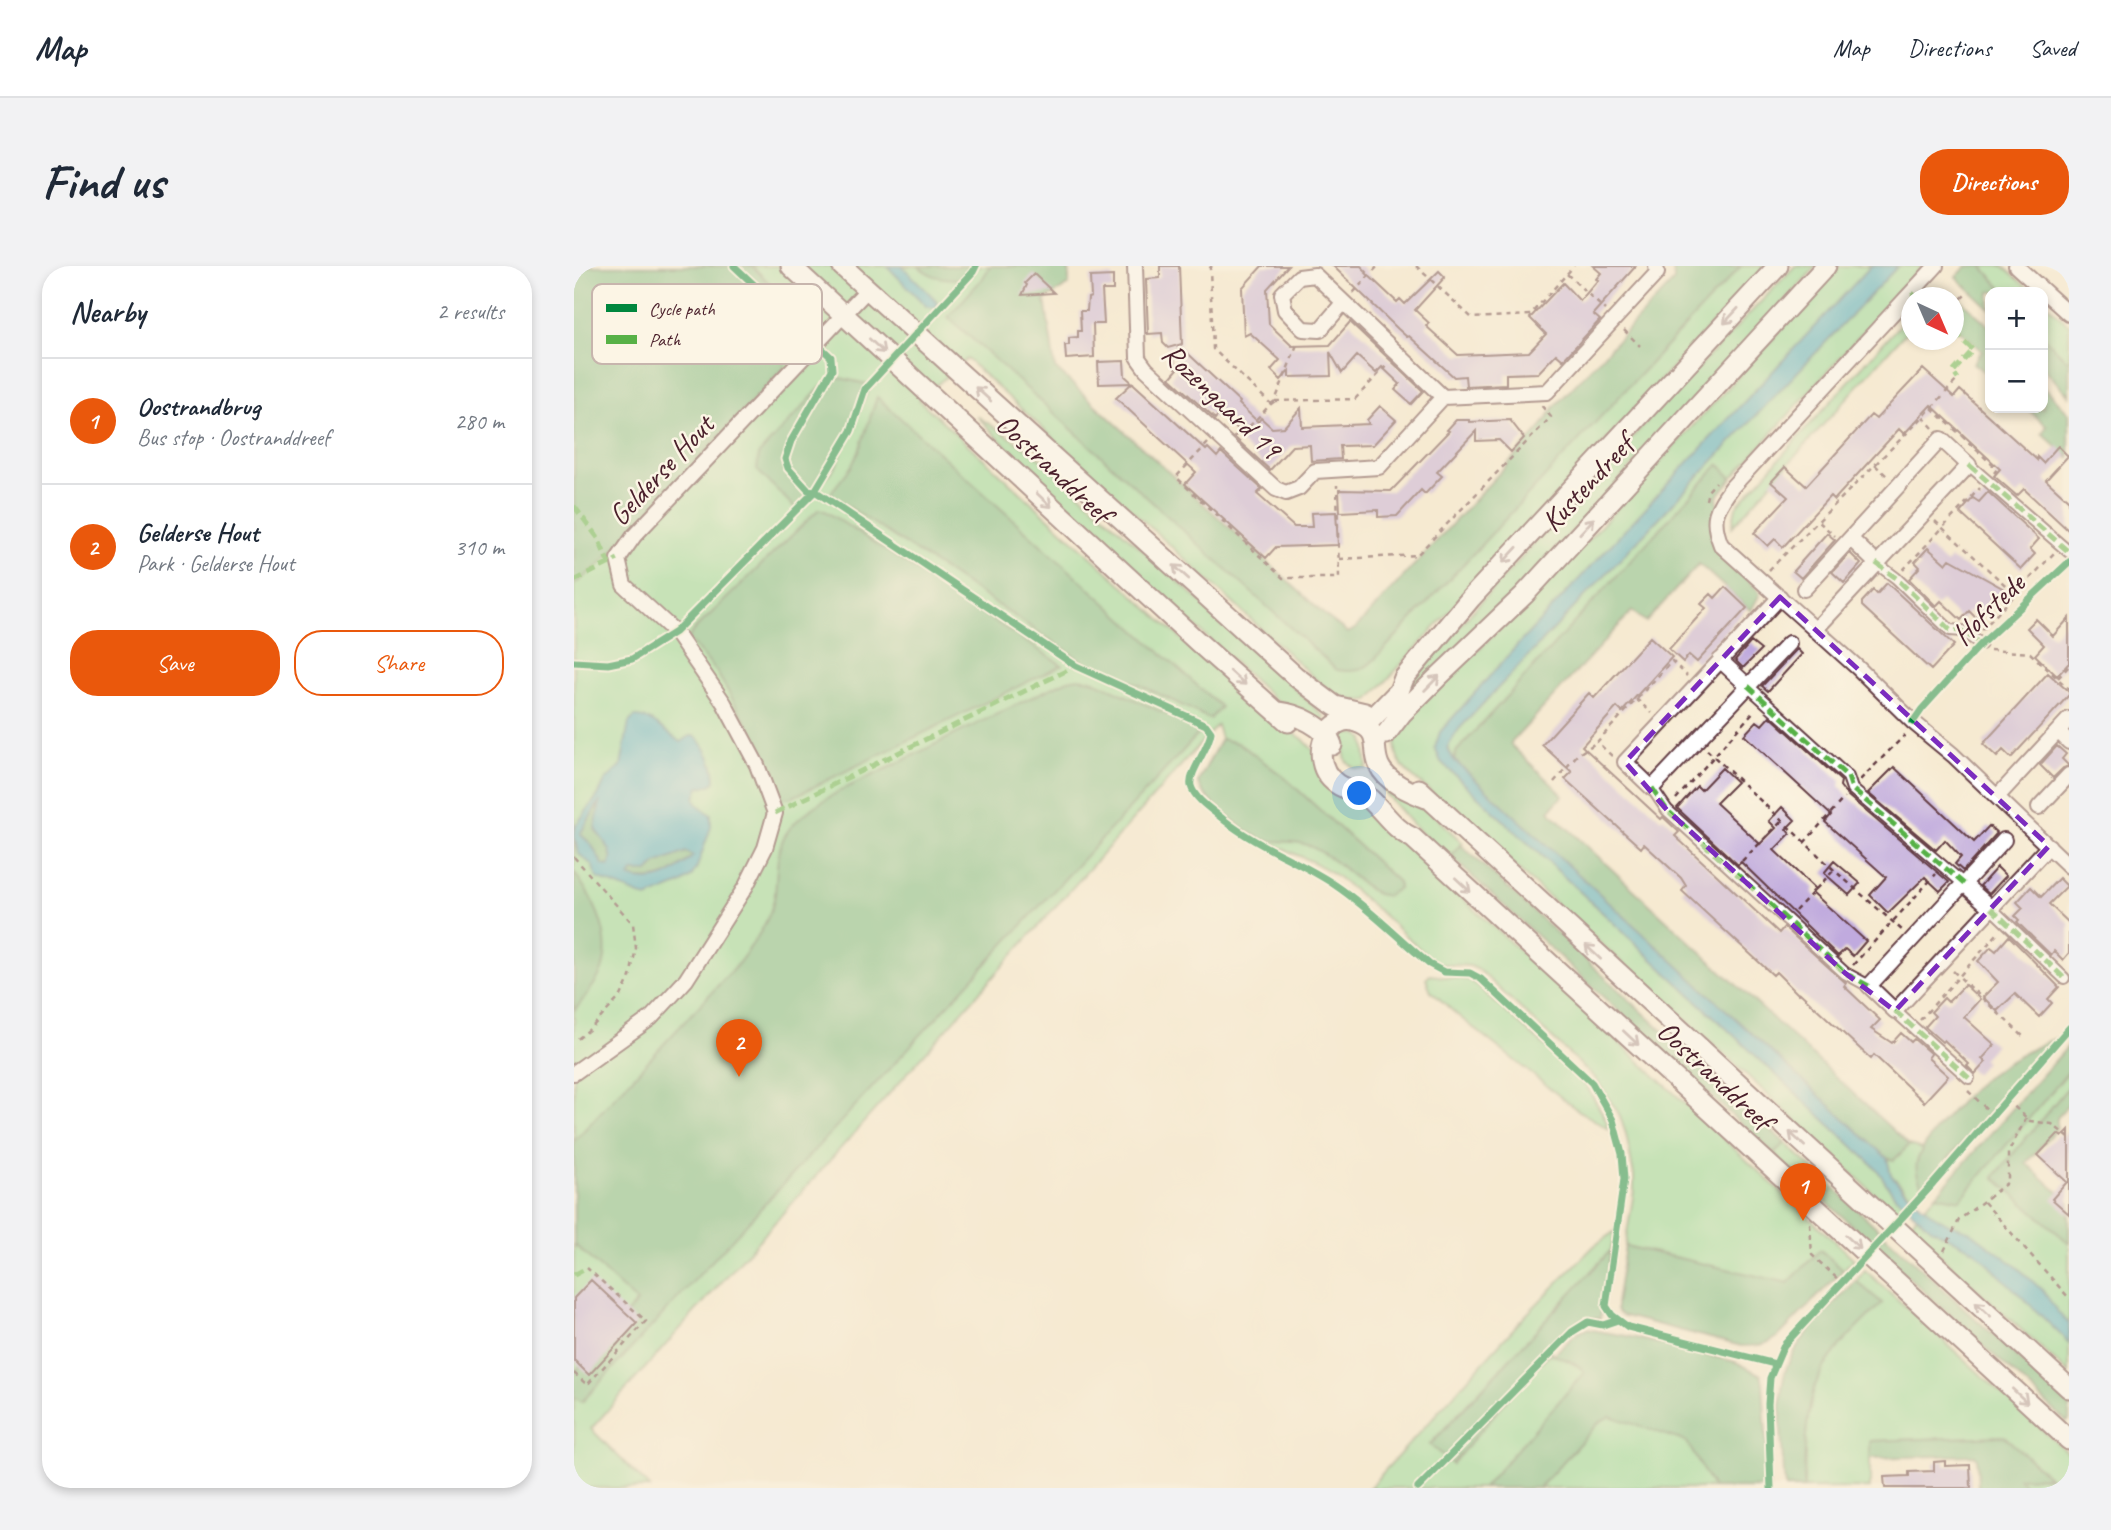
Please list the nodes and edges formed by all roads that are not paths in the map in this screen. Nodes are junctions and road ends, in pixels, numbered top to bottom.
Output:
1 (791, 266) edge
2 (842, 266) edge
3 (1135, 266) edge
4 (1656, 266) edge
5 (1778, 266) edge
6 (1826, 266) edge
7 (1936, 266) edge
8 (2016, 266) edge
9 (810, 284) edge
10 (867, 289) junction
11 (822, 295) edge
12 (1343, 303) junction
13 (2069, 314) edge
14 (844, 315) junction
15 (822, 338) edge
16 (797, 364) edge
17 (1443, 397) junction
18 (1969, 465) junction
19 (1848, 542) junction
20 (2065, 549) edge
21 (1876, 563) junction
22 (1804, 589) dead end
23 (1780, 597) junction
24 (1815, 630) junction
25 (1977, 642) road end
26 (1789, 643) dead end
27 (1720, 660) junction
28 (1748, 687) junction
29 (1368, 719) junction
30 (2069, 719) edge
31 (1332, 727) junction
32 (2058, 731) junction
33 (1386, 734) junction
34 (2069, 742) edge
35 (2069, 775) edge
36 (1374, 776) junction
37 (1652, 788) junction
38 (1997, 797) junction
39 (2039, 807) dead end
40 (2004, 840) dead end
41 (2049, 846) junction
42 (2069, 866) edge
43 (1964, 884) junction
44 (1991, 908) junction
45 (2064, 978) dead end
46 (1869, 986) junction
47 (1895, 1011) junction
48 (574, 1073) edge
49 (1969, 1078) dead end
50 (2069, 1388) edge
51 (2069, 1440) edge

1 - 9 main road, Oostranddreef
2 - 10 main road, Oostranddreef
3 - 17 street, Rozengaard 19
4 - 17 street
5 -> 29 main road, Kustendreef
33 -> 6 main road, Kustendreef
7 - 23 street
8 - 13 street
10 - 14 street, Gelderse Hout
31 -> 10 main road, Oostranddreef
11 - 14 main road, Oostranddreef
12 - 12 street
12 - 17 street
14 - 15 street, Gelderse Hout
14 -> 31 main road, Oostranddreef
16 - 48 street, Gelderse Hout
18 - 19 street
18 - 20 street
18 - 21 street
19 - 21 street, Hofstede
19 - 22 street
21 - 24 street
21 - 25 street, Hofstede
23 - 24 street
23 - 27 street
24 - 38 street
26 - 28 street
27 - 28 street
27 - 37 street
28 - 37 street
28 - 43 street
29 - 31 main road
29 - 33 main road
29 - 36 main road
30 - 32 street
31 - 36 main road
32 - 34 street
32 - 38 street
33 - 36 main road
35 - 39 street
50 -> 36 main road, Oostranddreef
36 -> 51 main road, Oostranddreef
37 - 46 street
38 - 41 street
40 - 43 street
41 - 42 street
41 - 44 street
43 - 44 street
43 - 46 street
44 - 45 street
44 - 47 street
46 - 47 street
47 - 49 street

